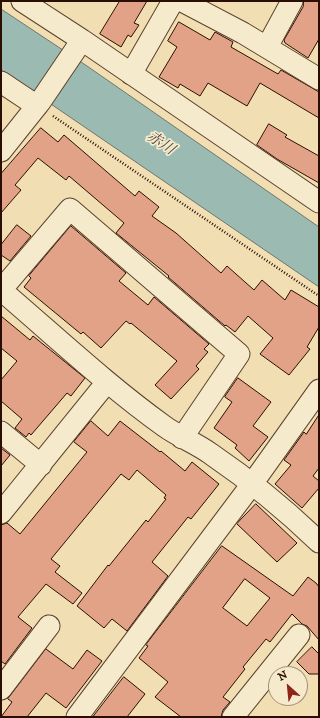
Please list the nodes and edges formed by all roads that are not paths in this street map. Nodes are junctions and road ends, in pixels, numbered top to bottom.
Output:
1 (22, 1) edge
2 (174, 1) edge
3 (182, 1) edge
4 (292, 1) edge
5 (79, 46) junction
6 (267, 47) junction
7 (131, 74) junction
8 (319, 79) edge
9 (1, 82) edge
10 (39, 104) junction
11 (1, 151) edge
12 (319, 202) edge
13 (1, 290) edge
14 (107, 382) junction
15 (319, 390) edge
16 (1, 432) edge
17 (182, 438) junction
18 (40, 465) junction
19 (252, 484) junction
20 (1, 513) edge
21 (319, 542) edge
22 (49, 626) dead end
23 (299, 635) dead end
24 (1, 689) edge
25 (77, 717) edge
26 (233, 717) edge

1 - 5 street
2 - 7 street
3 - 6 street
4 - 6 street
5 - 7 street
5 - 10 street
6 - 8 street
7 - 12 street
9 - 10 street
10 - 11 street
13 - 14 street
13 - 17 street
14 - 17 street
14 - 18 street
15 - 19 street
16 - 18 street
17 - 19 street
18 - 20 street
19 - 21 street
19 - 25 street
22 - 24 street
23 - 26 street

